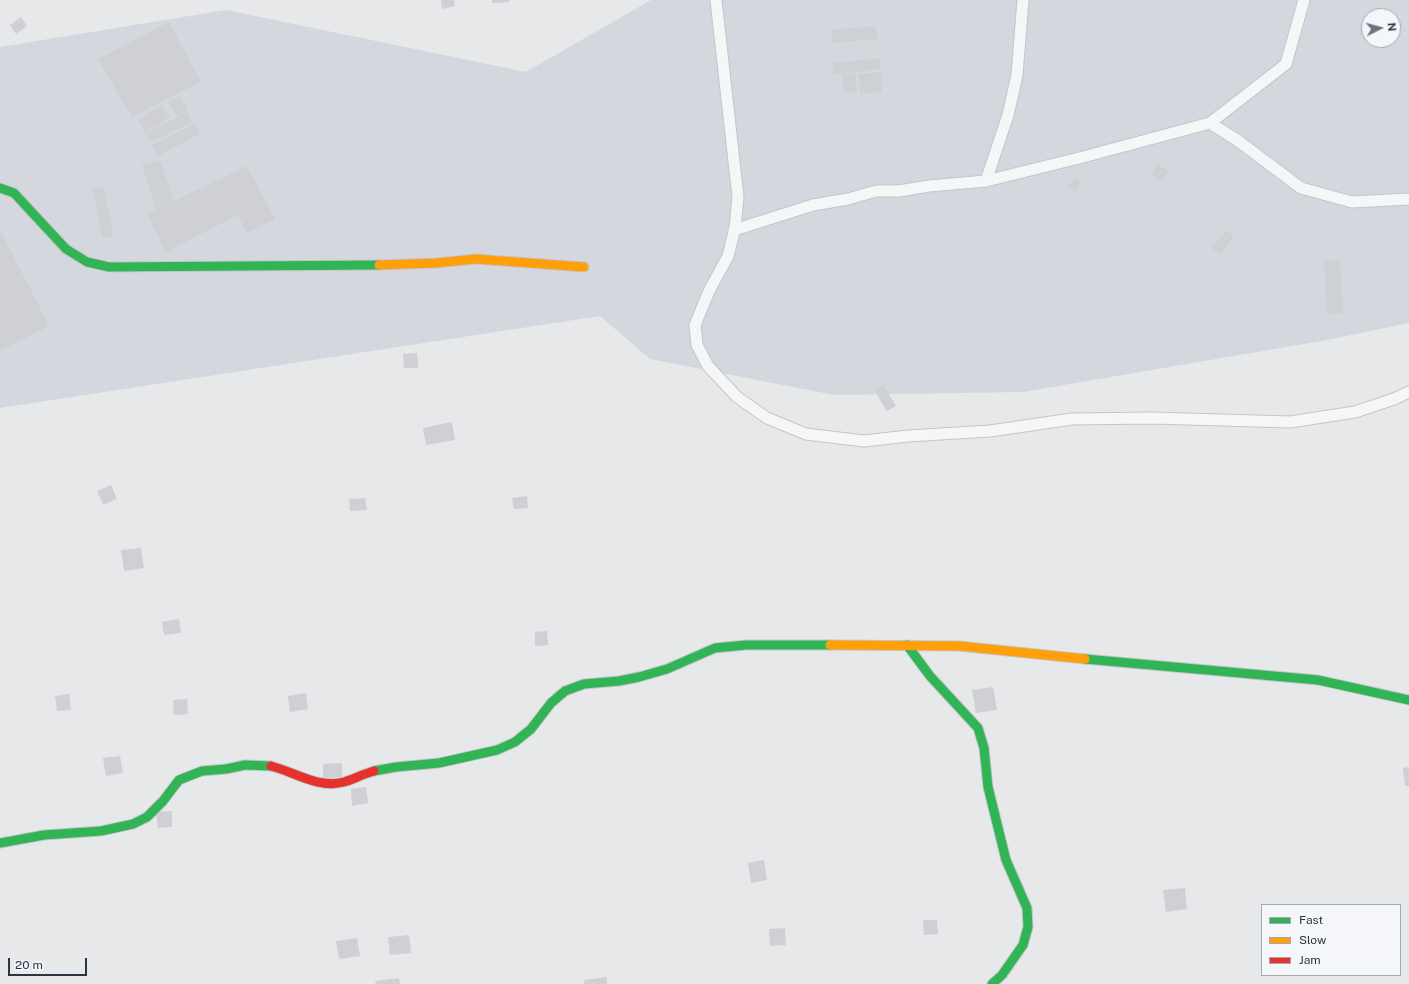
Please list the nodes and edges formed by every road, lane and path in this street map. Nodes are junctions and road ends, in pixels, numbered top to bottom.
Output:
1 (716, 0) edge
2 (1023, 0) edge
3 (1304, 0) edge
4 (1210, 122) junction
5 (986, 181) junction
6 (0, 188) edge
7 (1409, 199) edge
8 (734, 230) junction
9 (584, 267) dead end
10 (1409, 392) edge
11 (907, 646) junction
12 (1409, 700) edge
13 (0, 843) edge
14 (992, 984) edge

1 - 8 lane
2 - 5 lane
3 - 4 lane
4 - 5 lane
4 - 7 lane
5 - 8 lane
6 - 9 street
8 - 10 lane
11 - 12 street
11 - 13 street
11 - 14 street

